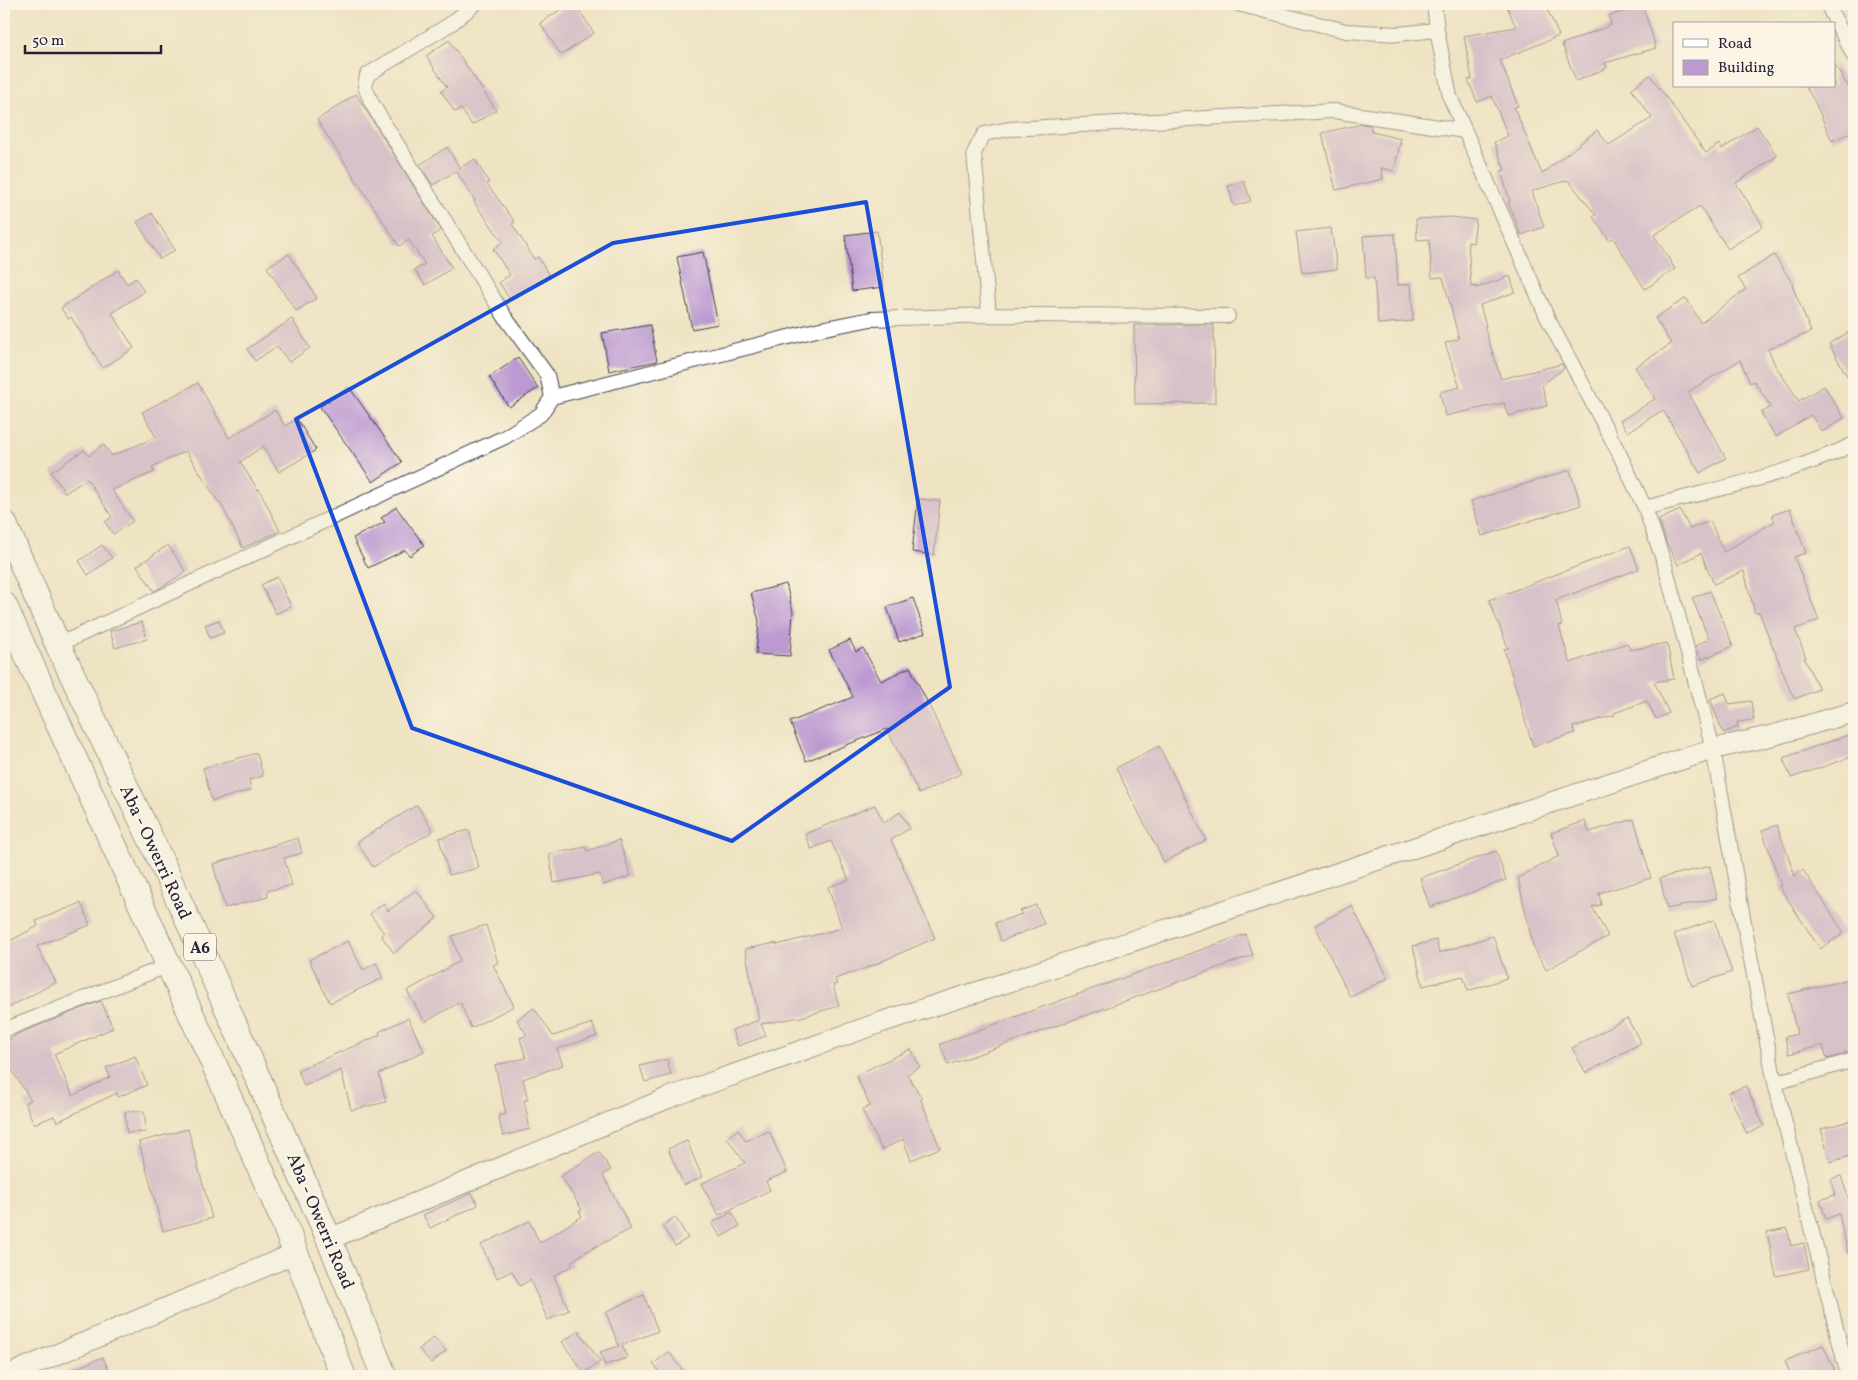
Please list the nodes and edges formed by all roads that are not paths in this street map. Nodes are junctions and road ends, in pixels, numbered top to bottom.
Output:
1 (475, 4) edge
2 (1238, 4) edge
3 (1434, 4) edge
4 (1827, 4) edge
5 (1256, 6) edge
6 (1436, 30) junction
7 (1854, 56) edge
8 (1465, 131) junction
9 (989, 315) junction
10 (1228, 316) dead end
11 (552, 398) junction
12 (1854, 444) edge
13 (1645, 508) junction
14 (4, 523) edge
15 (4, 605) edge
16 (58, 645) junction
17 (1854, 712) edge
18 (1713, 749) junction
19 (154, 846) junction
20 (120, 861) junction
21 (167, 966) junction
22 (4, 1030) edge
23 (1854, 1060) edge
24 (1775, 1083) junction
25 (330, 1239) junction
26 (296, 1253) junction
27 (6, 1376) edge
28 (343, 1376) edge
29 (384, 1376) edge
30 (1848, 1376) edge

1 - 11 street
2 - 5 street
3 - 6 street
4 - 7 street
5 - 6 street
6 - 8 street
8 - 9 street
8 - 13 street
9 - 10 street
9 - 11 street
11 - 16 street
12 - 13 street
13 - 18 street
14 - 16 highway, Aba - Owerri Road / A6
15 - 20 highway, Aba - Owerri Road / A6
16 - 19 highway, Aba - Owerri Road / A6
17 - 18 street
18 - 24 street
18 - 25 street
19 - 20 highway
19 - 25 highway, Aba - Owerri Road / A6
20 - 21 highway, Aba - Owerri Road / A6
21 - 22 street
21 - 26 highway, Aba - Owerri Road / A6
23 - 24 street
24 - 30 street
25 - 29 highway, Aba - Owerri Road / A6
26 - 27 street
26 - 28 highway, Aba - Owerri Road / A6

